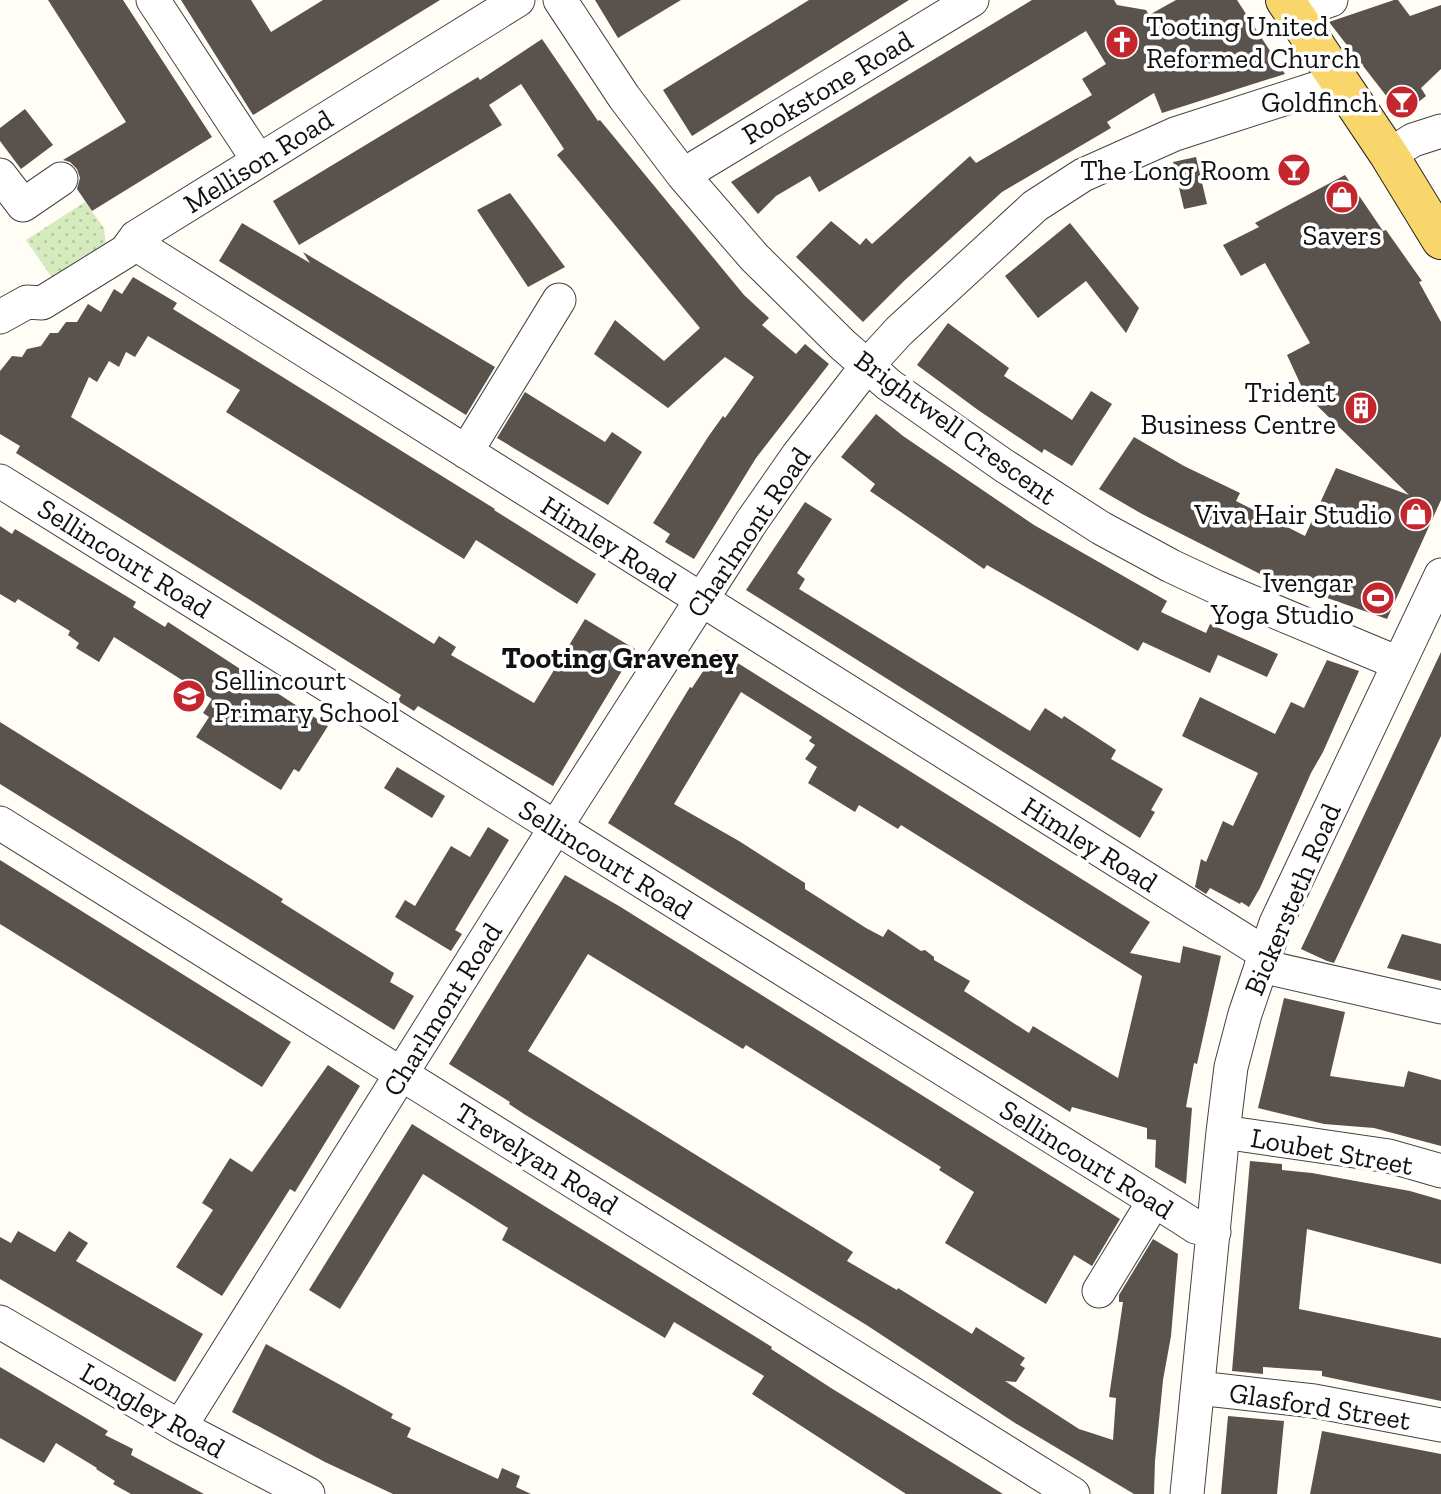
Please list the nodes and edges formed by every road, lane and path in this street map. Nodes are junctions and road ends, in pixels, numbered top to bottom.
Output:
1 (153, 0) edge
2 (518, 0) edge
3 (560, 0) edge
4 (972, 0) edge
5 (1331, 0) edge
6 (1289, 6) edge
7 (1339, 81) junction
8 (1441, 131) edge
9 (1389, 155) junction
10 (258, 160) junction
11 (0, 175) edge
12 (683, 175) junction
13 (61, 179) dead end
14 (136, 237) junction
15 (1441, 240) edge
16 (559, 300) dead end
17 (9, 312) edge
18 (867, 366) junction
19 (466, 452) junction
20 (0, 481) edge
21 (1441, 575) edge
22 (701, 601) junction
23 (1398, 663) junction
24 (0, 823) edge
25 (555, 828) junction
26 (1264, 960) junction
27 (1441, 1007) edge
28 (401, 1073) junction
29 (1223, 1132) junction
30 (1441, 1171) edge
31 (1154, 1201) junction
32 (1214, 1232) junction
33 (1099, 1291) dead end
34 (0, 1322) edge
35 (1198, 1388) junction
36 (1441, 1425) edge
37 (180, 1427) junction
38 (308, 1494) edge
39 (1073, 1494) edge
40 (1187, 1494) edge

1 - 10 street
2 - 10 street, Mellison Road
3 - 12 street, Brightwell Crescent
4 - 12 street, Rookstone Road
5 - 6 street
6 - 7 main road
7 - 9 main road
7 - 18 street, Charlmont Road
8 - 9 street
9 - 15 main road
10 - 14 street, Mellison Road
11 - 13 street
12 - 18 street, Brightwell Crescent
14 - 17 street, Mellison Road
14 - 19 street, Himley Road
16 - 19 street
18 - 22 street, Charlmont Road
18 - 23 street, Brightwell Crescent
19 - 22 street, Himley Road
20 - 25 street, Sellincourt Road
21 - 23 street, Bickersteth Road
22 - 25 street, Charlmont Road
22 - 26 street, Himley Road
23 - 26 street, Bickersteth Road
24 - 28 street, Trevelyan Road
25 - 28 street, Charlmont Road
25 - 31 street, Sellincourt Road
26 - 27 street, Himley Road
26 - 29 street, Bickersteth Road
28 - 37 street, Charlmont Road
28 - 39 street, Trevelyan Road
29 - 30 street, Loubet Street
29 - 32 street, Bickersteth Road
31 - 32 street, Sellincourt Road
31 - 33 street
32 - 35 street, Bickersteth Road
34 - 37 street, Longley Road
35 - 36 street, Glasford Street
35 - 40 street, Bickersteth Road
37 - 38 street, Longley Road

